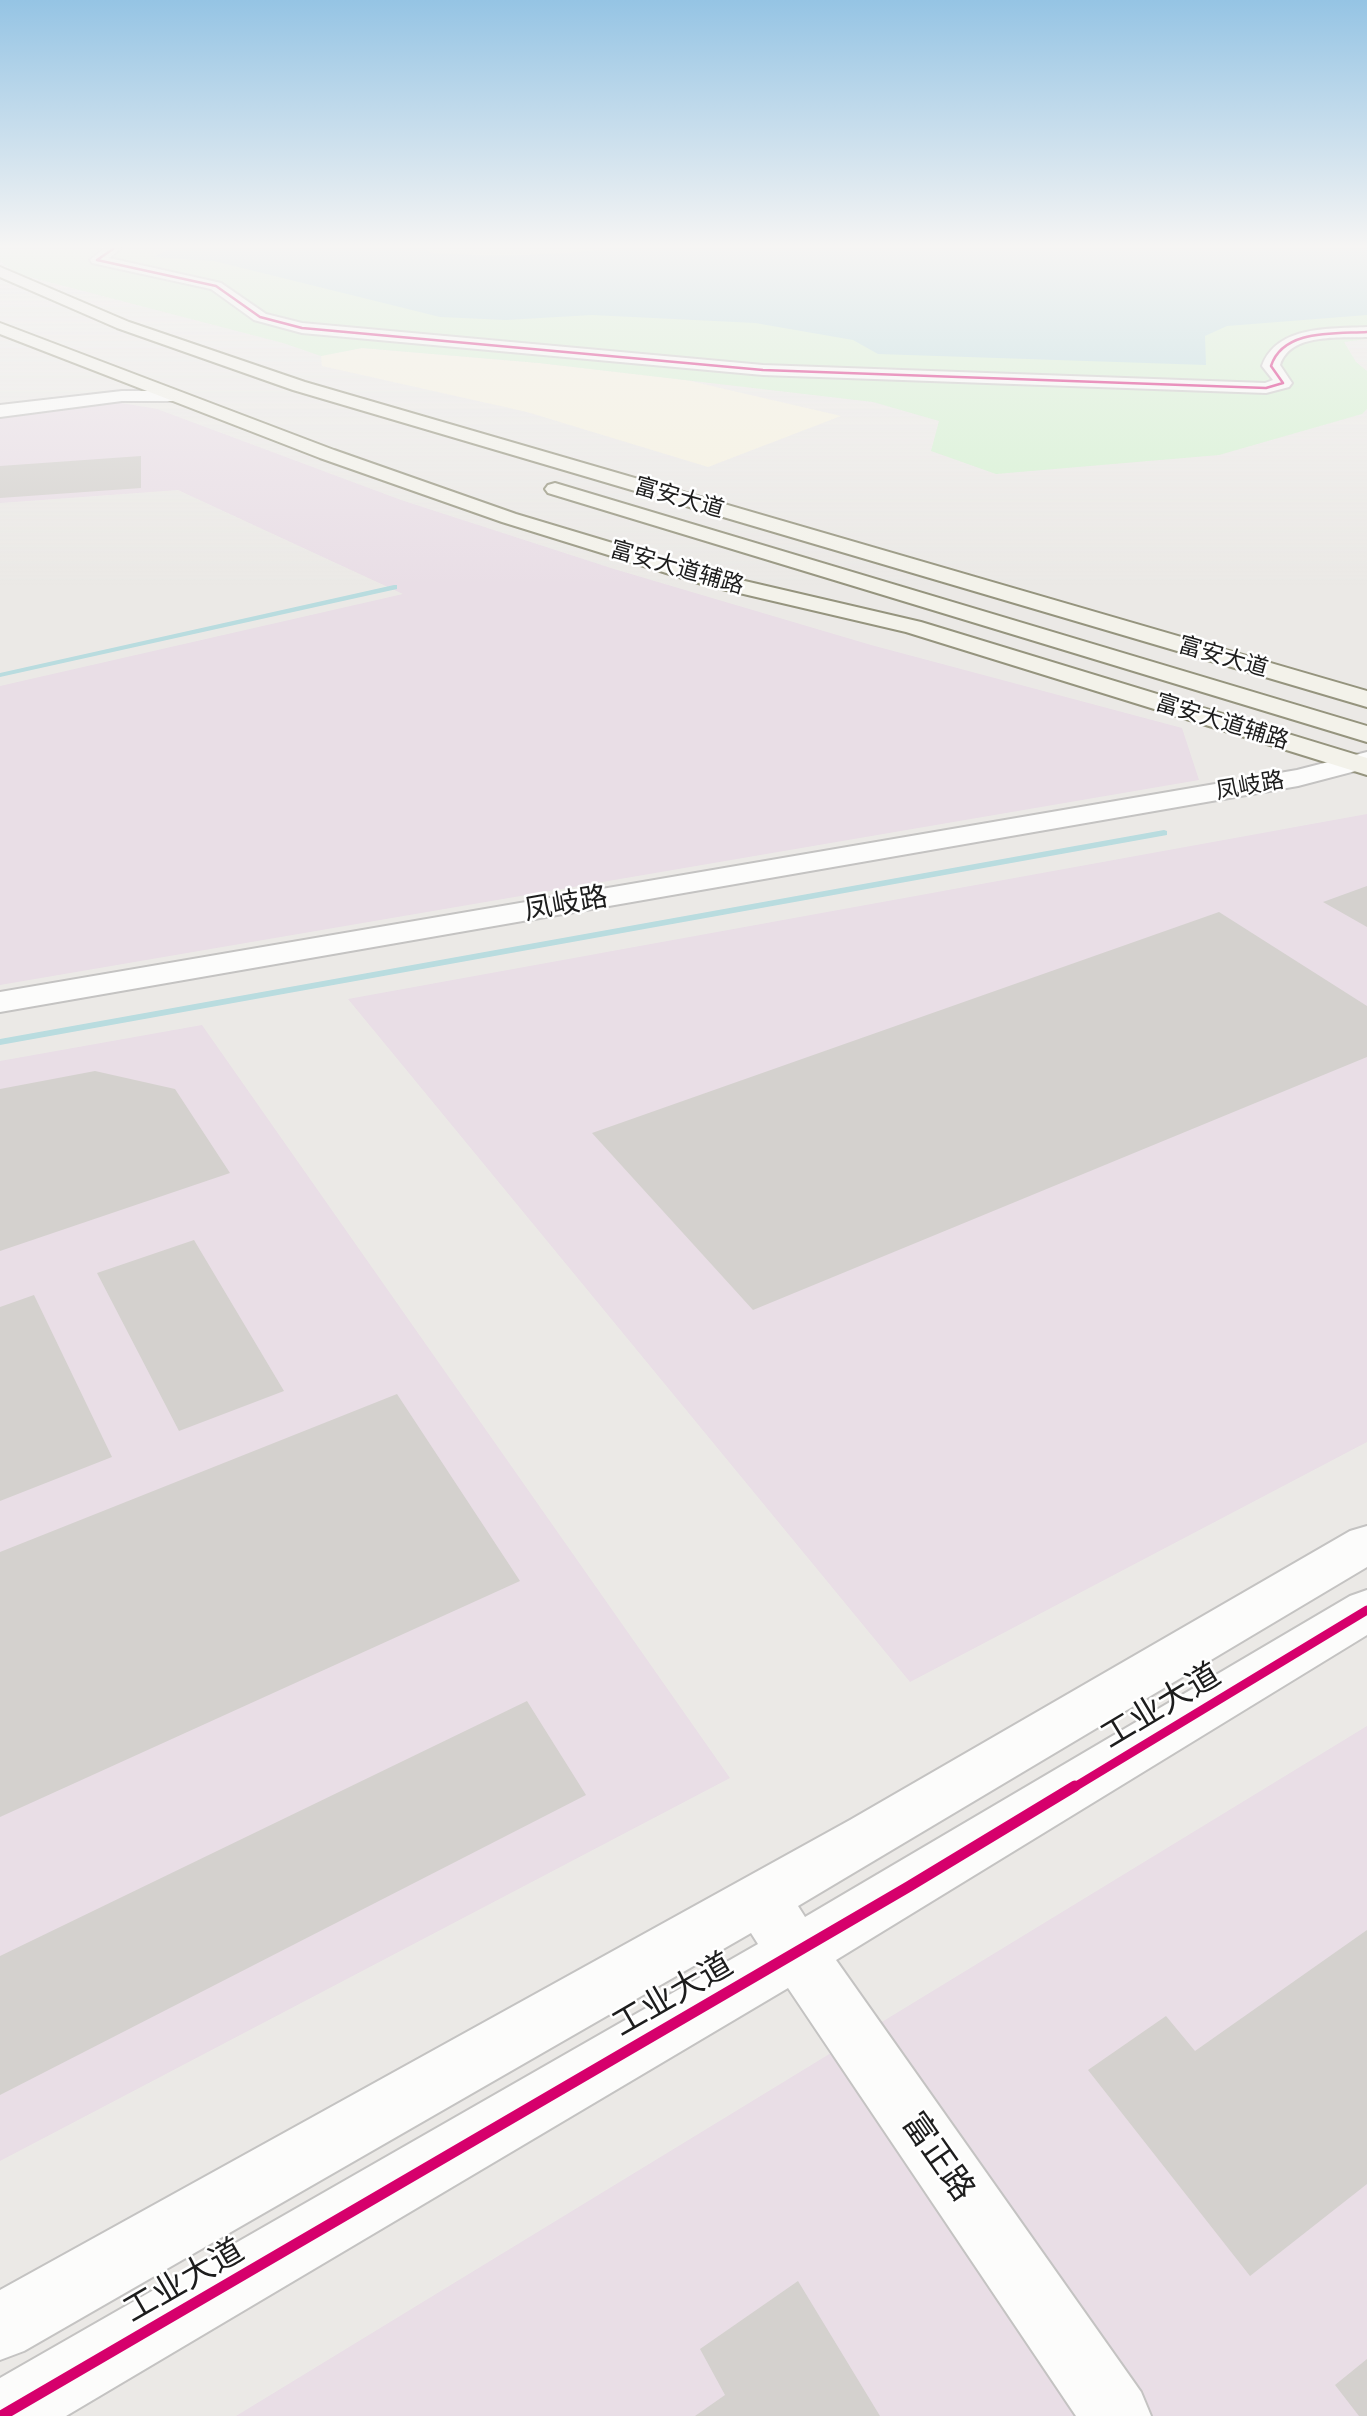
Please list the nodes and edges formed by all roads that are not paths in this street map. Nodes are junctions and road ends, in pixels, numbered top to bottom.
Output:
1 (108, 362) edge
2 (115, 362) edge
3 (223, 362) edge
4 (672, 362) edge
5 (1272, 362) edge
6 (128, 368) junction
7 (156, 368) dead end
8 (176, 396) junction
9 (0, 405) edge
10 (0, 411) edge
11 (628, 483) junction
12 (537, 484) dead end
13 (913, 627) junction
14 (1328, 665) dead end
15 (1367, 699) edge
16 (1367, 734) edge
17 (1364, 767) edge
18 (0, 1002) edge
19 (1367, 1544) edge
20 (1367, 1610) edge
21 (759, 1898) junction
22 (796, 1952) junction
23 (0, 2327) edge
24 (1, 2416) edge
25 (1117, 2416) edge

1 - 6 main road, 富安大道辅路
2 - 6 main road
3 - 11 main road, 富安大道
4 - 5 street
6 - 7 main road
6 - 8 main road, 富安大道辅路
6 - 9 street
6 - 13 main road
8 - 10 street
8 - 13 main road, 富安大道辅路
11 - 14 main road
11 - 15 main road, 富安大道
12 - 16 main road, 富安大道
13 - 17 main road, 富安大道辅路
17 - 18 street, 凤岐路
19 - 21 street, 工业大道
20 - 22 street, 工业大道
21 - 22 street, 富正路
21 - 23 street, 工业大道
22 - 24 street, 工业大道
22 - 25 street, 富正路

